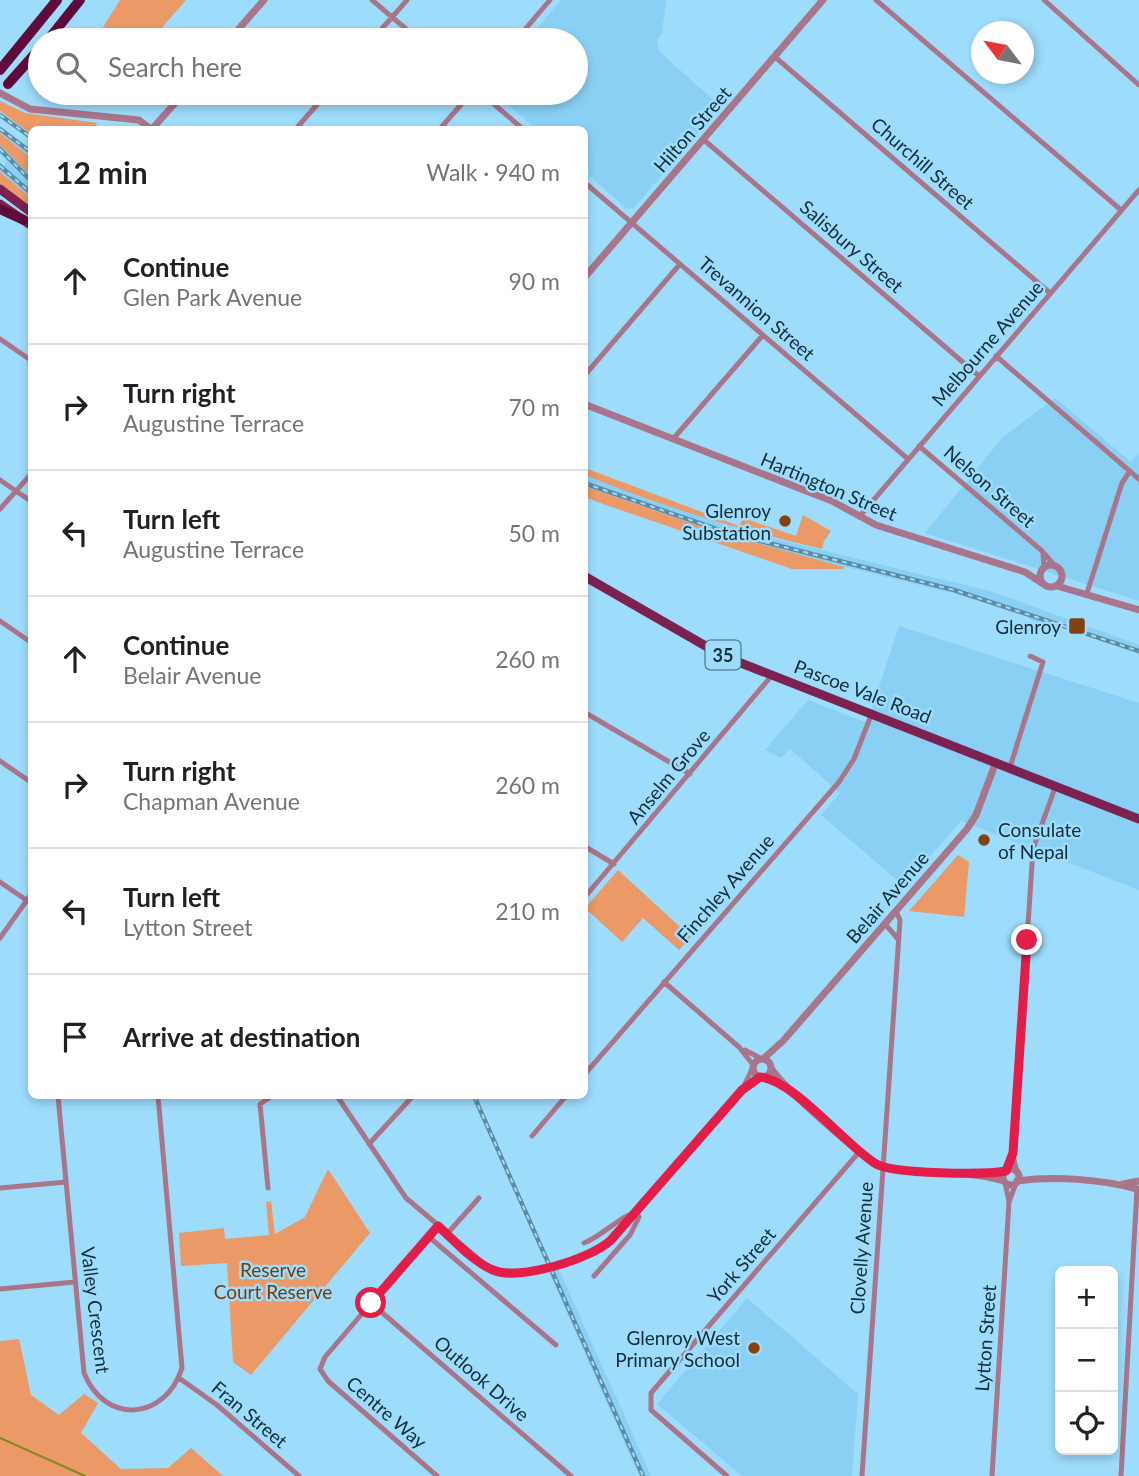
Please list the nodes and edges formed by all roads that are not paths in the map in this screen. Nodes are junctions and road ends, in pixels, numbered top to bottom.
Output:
1 (57, 0) edge
2 (80, 0) edge
3 (264, 0) edge
4 (372, 0) edge
5 (407, 0) edge
6 (550, 0) edge
7 (823, 0) edge
8 (876, 0) edge
9 (1044, 0) edge
10 (392, 17) junction
11 (34, 28) edge
12 (58, 28) edge
13 (240, 28) edge
14 (382, 28) edge
15 (405, 28) edge
16 (526, 28) edge
17 (28, 36) edge
18 (775, 57) junction
19 (28, 61) edge
20 (0, 70) edge
21 (8, 83) dead end
22 (1139, 85) edge
23 (0, 93) edge
24 (173, 105) edge
25 (317, 105) edge
26 (461, 105) edge
27 (495, 105) edge
28 (148, 126) edge
29 (155, 126) edge
30 (298, 126) edge
31 (442, 126) edge
32 (519, 126) edge
33 (704, 139) junction
34 (588, 185) edge
35 (0, 189) edge
36 (1139, 190) edge
37 (0, 204) edge
38 (0, 209) edge
39 (1121, 210) junction
40 (28, 219) edge
41 (28, 219) edge
42 (28, 220) edge
43 (632, 222) junction
44 (680, 264) junction
45 (588, 273) edge
46 (1050, 293) junction
47 (763, 335) junction
48 (0, 339) edge
49 (996, 356) junction
50 (28, 358) edge
51 (588, 371) edge
52 (979, 376) junction
53 (588, 406) edge
54 (673, 439) junction
55 (919, 446) junction
56 (908, 459) junction
57 (1139, 466) edge
58 (1131, 472) junction
59 (28, 478) edge
60 (1139, 479) edge
61 (0, 480) edge
62 (16, 491) junction
63 (28, 499) edge
64 (0, 509) edge
65 (859, 517) junction
66 (1040, 549) junction
67 (1055, 566) junction
68 (1043, 569) junction
69 (1026, 572) junction
70 (1063, 577) junction
71 (588, 578) edge
72 (1042, 583) junction
73 (1057, 586) junction
74 (1073, 589) junction
75 (1087, 593) junction
76 (1139, 610) edge
77 (0, 621) edge
78 (28, 640) edge
79 (1030, 656) dead end
80 (773, 674) junction
81 (872, 713) junction
82 (588, 714) edge
83 (0, 761) edge
84 (996, 762) junction
85 (1010, 768) junction
86 (690, 774) junction
87 (28, 780) edge
88 (1056, 785) junction
89 (1139, 819) edge
90 (588, 848) edge
91 (614, 864) junction
92 (0, 882) edge
93 (588, 893) edge
94 (28, 901) edge
95 (28, 903) edge
96 (896, 911) junction
97 (885, 924) junction
98 (0, 938) edge
99 (898, 939) junction
100 (664, 982) junction
101 (783, 1041) junction
102 (739, 1047) junction
103 (763, 1059) junction
104 (753, 1067) junction
105 (771, 1067) junction
106 (588, 1069) edge
107 (762, 1077) junction
108 (785, 1087) junction
109 (742, 1090) junction
110 (58, 1099) edge
111 (158, 1099) edge
112 (268, 1099) edge
113 (339, 1099) edge
114 (410, 1099) edge
115 (563, 1099) edge
116 (531, 1136) dead end
117 (369, 1144) junction
118 (860, 1151) junction
119 (1013, 1153) junction
120 (883, 1167) junction
121 (1006, 1171) junction
122 (985, 1175) junction
123 (1017, 1177) junction
124 (66, 1182) junction
125 (1004, 1182) junction
126 (1138, 1184) edge
127 (0, 1188) edge
128 (268, 1188) dead end
129 (479, 1198) dead end
130 (1009, 1202) junction
131 (1139, 1205) edge
132 (636, 1213) junction
133 (438, 1226) junction
134 (447, 1234) junction
135 (429, 1237) junction
136 (584, 1243) dead end
137 (594, 1276) dead end
138 (75, 1282) junction
139 (0, 1289) edge
140 (371, 1303) junction
141 (556, 1345) dead end
142 (179, 1378) junction
143 (299, 1476) edge
144 (437, 1476) edge
145 (571, 1476) edge
146 (727, 1476) edge
147 (862, 1476) edge
148 (992, 1476) edge
149 (1121, 1476) edge

1 - 11 highway
2 - 12 highway
3 - 13 street
4 - 10 street
5 - 10 street
6 - 16 street
7 - 18 street, Hilton Street
8 - 39 street
9 - 22 street
10 - 14 street
10 - 15 street
17 - 20 highway
18 - 33 street, Hilton Street
18 - 46 street, Churchill Street
19 - 21 highway
23 - 28 street
24 - 29 street
25 - 30 street
26 - 31 street
27 - 32 street
33 - 43 street, Hilton Street
33 - 52 street, Salisbury Street
34 - 43 street, Trevannion Street
35 - 40 main road
36 - 39 street, Melbourne Avenue
37 - 41 main road
38 - 42 highway
39 - 46 street, Melbourne Avenue
43 - 44 street, Trevannion Street
43 - 45 street, Hilton Street
44 - 47 street, Trevannion Street
44 - 51 street
46 - 49 street, Melbourne Avenue
47 - 54 street
47 - 56 street, Trevannion Street
48 - 50 street
49 - 52 street, Melbourne Avenue
49 - 58 street
52 - 55 street, Melbourne Avenue
53 - 54 street, Hartington Street
54 - 65 street, Hartington Street
55 - 56 street, Melbourne Avenue
55 - 66 street, Nelson Street
56 - 65 street, Melbourne Avenue
57 - 58 street
58 - 60 street
58 - 75 street
59 - 62 street
61 - 62 street
62 - 63 street
62 - 64 street
65 - 69 street, Hartington Street
66 - 67 street, Nelson Street
66 - 68 street, Nelson Street
67 - 68 street
67 - 70 street
68 - 69 street, Hartington Street
68 - 72 street
69 - 72 street, Hartington Street
70 - 73 street
70 - 74 street
71 - 80 main road, Pascoe Vale Road / 35
72 - 73 street
73 - 74 street
74 - 75 street
75 - 76 street
77 - 78 street
79 - 85 street
80 - 81 main road, Pascoe Vale Road / 35
80 - 86 street, Anselm Grove
81 - 84 main road, Pascoe Vale Road / 35
81 - 100 street, Finchley Avenue
82 - 86 street
83 - 87 street
84 - 85 main road, Pascoe Vale Road / 35
84 - 96 street, Belair Avenue
85 - 88 main road, Pascoe Vale Road / 35
86 - 91 street, Anselm Grove
88 - 89 main road, Pascoe Vale Road / 35
88 - 119 street
90 - 91 street
91 - 93 street, Anselm Grove
92 - 94 street
95 - 98 street
96 - 97 street, Belair Avenue
96 - 99 street, Clovelly Avenue
97 - 99 street
97 - 101 street, Belair Avenue
99 - 120 street, Clovelly Avenue
100 - 102 street
100 - 106 street, Finchley Avenue
101 - 103 street, Belair Avenue
101 - 105 street, Belair Avenue
102 - 103 street
102 - 104 street
103 - 104 street, Belair Avenue
103 - 105 street
104 - 107 street
104 - 109 street
105 - 107 street, Belair Avenue
105 - 108 street
107 - 108 street
107 - 109 street
108 - 118 street
109 - 132 street
110 - 124 street, Valley Crescent
111 - 142 street
112 - 128 street
113 - 117 street
114 - 117 street
115 - 116 street
117 - 133 street
118 - 120 street
118 - 146 street, York Street
119 - 121 street
119 - 123 street
120 - 122 street
120 - 147 street, Clovelly Avenue
121 - 122 street
121 - 123 street
121 - 125 street
122 - 125 street
123 - 125 street
123 - 126 street
123 - 130 street, Lytton Street
124 - 127 street
124 - 138 street, Valley Crescent
125 - 130 street, Lytton Street
126 - 131 street
129 - 134 street
130 - 148 street, Lytton Street
131 - 149 street
132 - 134 street
132 - 136 street
132 - 137 street
133 - 134 street
133 - 135 street
135 - 140 street
135 - 141 street
138 - 139 street
138 - 142 street, Valley Crescent
140 - 144 street, Centre Way
140 - 145 street, Outlook Drive
142 - 143 street, Fran Street

